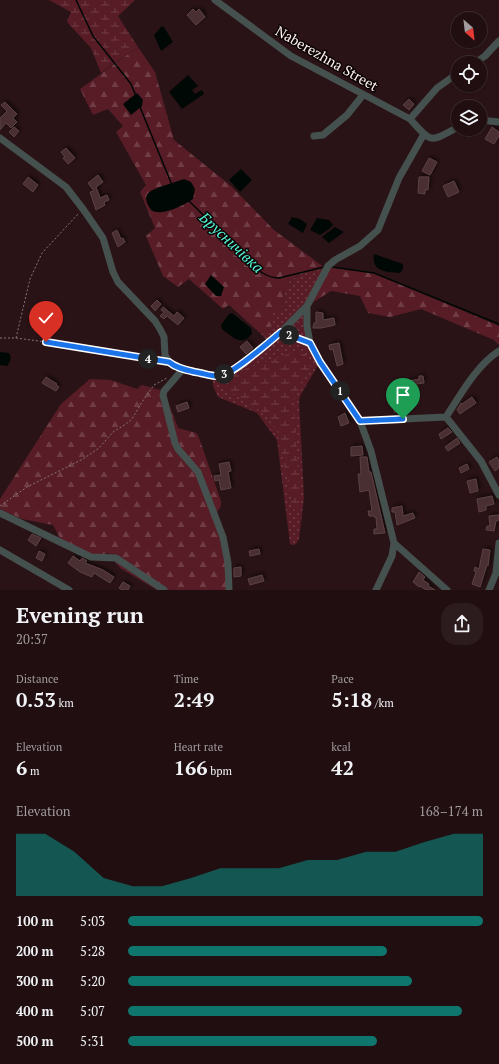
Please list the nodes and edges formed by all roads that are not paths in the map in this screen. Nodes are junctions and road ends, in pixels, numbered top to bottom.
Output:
1 (215, 0) edge
2 (499, 41) edge
3 (485, 56) edge
4 (451, 78) edge
5 (363, 95) junction
6 (410, 119) junction
7 (487, 121) edge
8 (499, 122) edge
9 (451, 131) edge
10 (424, 134) junction
11 (314, 136) dead end
12 (0, 138) edge
13 (308, 306) junction
14 (281, 332) junction
15 (310, 343) junction
16 (499, 351) edge
17 (183, 369) junction
18 (446, 417) junction
19 (360, 421) junction
20 (499, 496) edge
21 (0, 513) edge
22 (394, 543) junction
23 (499, 543) edge
24 (0, 550) edge
25 (69, 590) edge
26 (164, 590) edge
27 (229, 590) edge
28 (376, 590) edge
29 (447, 590) edge
30 (489, 590) edge

1 - 5 street, Naberezhna Street
2 - 3 street
4 - 6 street
5 - 6 street, Naberezhna Street
5 - 11 street
6 - 10 street, Naberezhna Street
7 - 8 street
9 - 10 street
10 - 13 street
12 - 17 street
13 - 14 street
13 - 15 street
14 - 15 street
14 - 17 street
15 - 19 street
16 - 18 street
17 - 27 street
18 - 19 street
18 - 20 street
19 - 22 street
21 - 26 street
22 - 28 street
22 - 29 street
23 - 30 street
24 - 25 street

